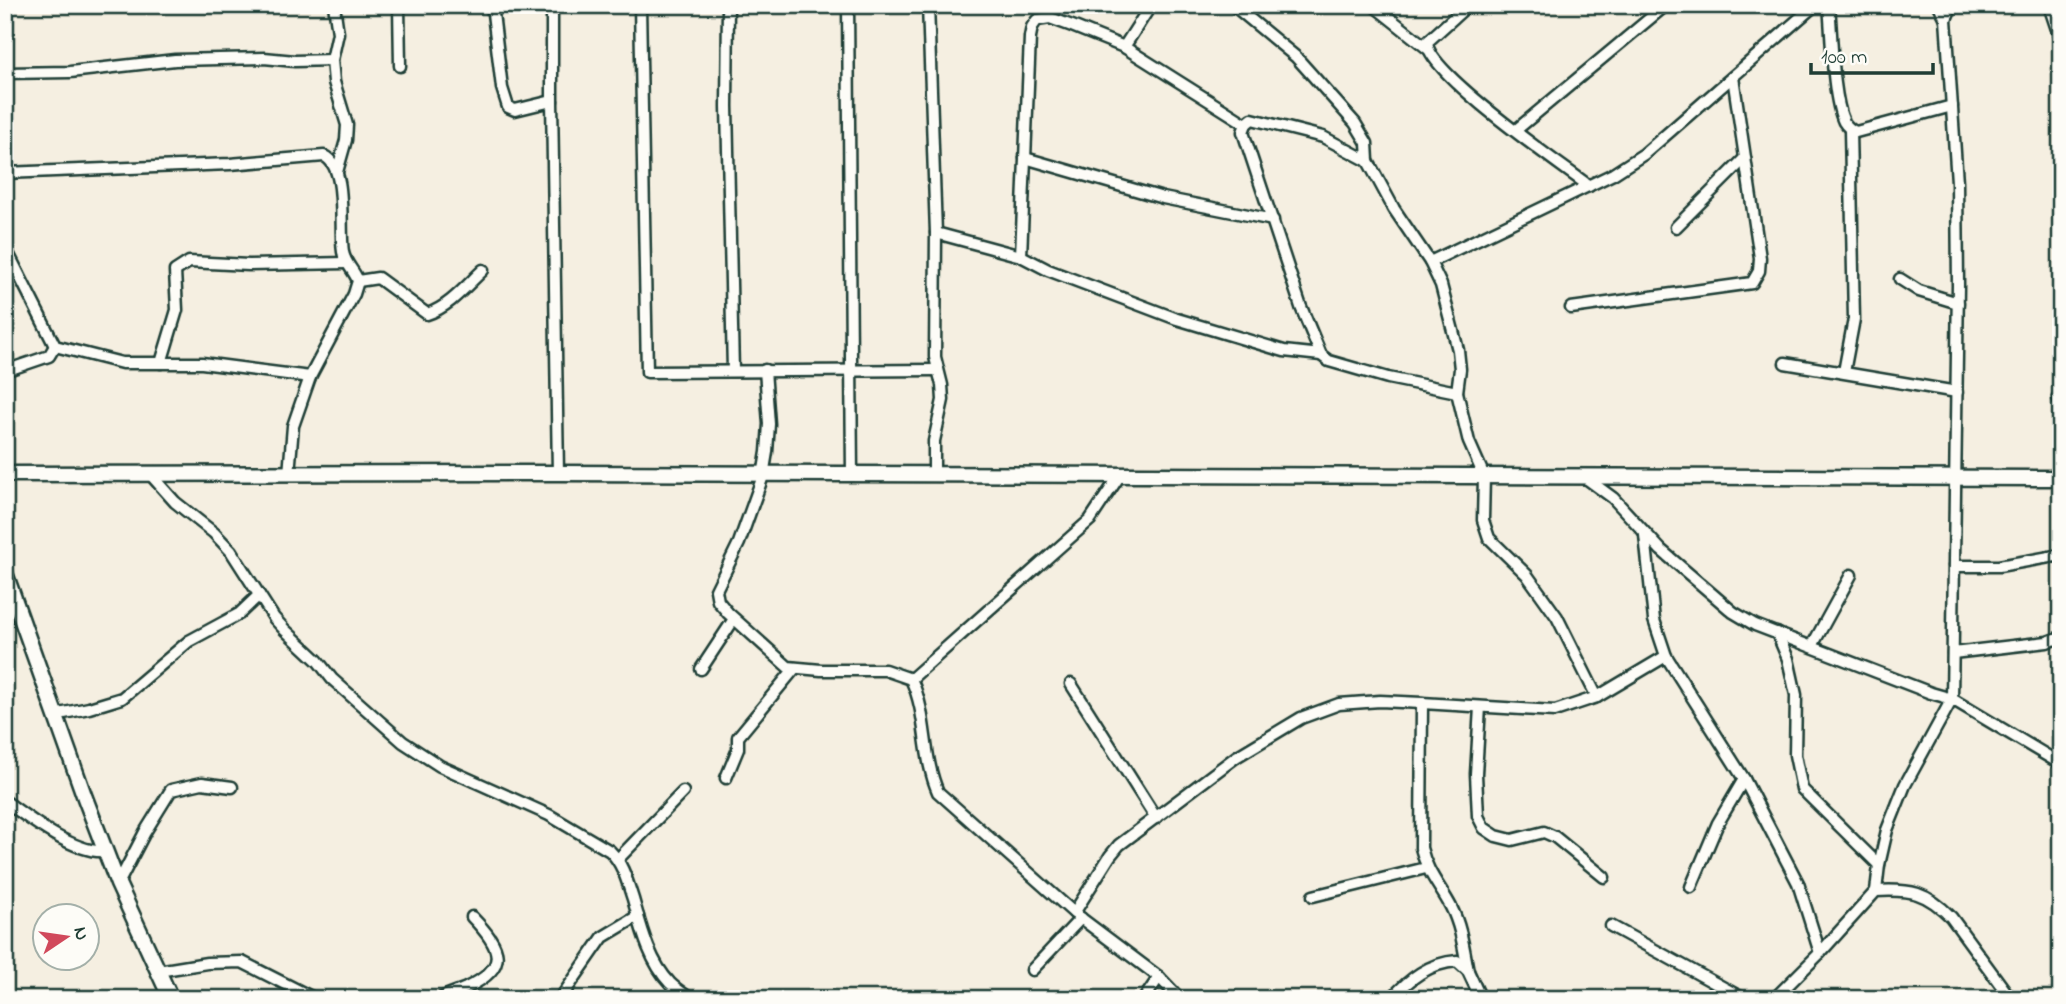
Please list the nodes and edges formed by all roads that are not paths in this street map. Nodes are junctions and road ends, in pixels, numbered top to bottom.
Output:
1 (334, 5) edge
2 (399, 5) edge
3 (492, 5) edge
4 (552, 5) edge
5 (640, 5) edge
6 (728, 5) edge
7 (848, 5) edge
8 (928, 5) edge
9 (1152, 5) edge
10 (1233, 5) edge
11 (1373, 5) edge
12 (1468, 5) edge
13 (1666, 5) edge
14 (1815, 5) edge
15 (1829, 5) edge
16 (1939, 5) edge
17 (1952, 5) edge
18 (2051, 5) edge
19 (1946, 19) junction
20 (2061, 35) edge
21 (1124, 47) junction
22 (1427, 48) junction
23 (332, 60) junction
24 (400, 66) dead end
25 (5, 73) edge
26 (1733, 77) junction
27 (552, 101) junction
28 (1952, 106) junction
29 (1246, 124) junction
30 (1516, 130) junction
31 (1850, 130) junction
32 (1025, 158) junction
33 (1745, 158) junction
34 (1368, 161) junction
35 (337, 172) junction
36 (5, 173) edge
37 (1590, 186) junction
38 (1273, 220) junction
39 (1676, 227) dead end
40 (936, 233) junction
41 (5, 247) edge
42 (1021, 256) junction
43 (1430, 262) junction
44 (346, 263) junction
45 (483, 270) dead end
46 (1900, 279) dead end
47 (358, 281) junction
48 (1958, 303) junction
49 (1571, 308) dead end
50 (55, 346) junction
51 (1321, 355) junction
52 (161, 363) junction
53 (1785, 363) dead end
54 (765, 370) junction
55 (937, 370) junction
56 (5, 371) edge
57 (733, 371) junction
58 (852, 371) junction
59 (1844, 372) junction
60 (310, 377) junction
61 (1457, 392) junction
62 (1957, 392) junction
63 (558, 473) junction
64 (5, 474) edge
65 (150, 474) junction
66 (289, 474) junction
67 (934, 474) junction
68 (852, 475) junction
69 (1119, 475) junction
70 (1484, 475) junction
71 (762, 476) junction
72 (1583, 476) junction
73 (1956, 477) junction
74 (2061, 478) edge
75 (1645, 535) junction
76 (2061, 558) edge
77 (1954, 566) junction
78 (5, 573) edge
79 (1851, 575) dead end
80 (259, 595) junction
81 (734, 619) junction
82 (1777, 633) junction
83 (2061, 637) edge
84 (1812, 646) junction
85 (1953, 653) junction
86 (1666, 656) junction
87 (795, 668) junction
88 (701, 669) dead end
89 (911, 679) junction
90 (1071, 684) dead end
91 (1597, 697) junction
92 (1952, 699) junction
93 (1422, 703) junction
94 (1480, 708) junction
95 (54, 715) junction
96 (2061, 764) edge
97 (726, 778) dead end
98 (1744, 779) junction
99 (232, 787) dead end
100 (683, 792) dead end
101 (5, 801) edge
102 (1156, 818) junction
103 (105, 851) junction
104 (618, 859) junction
105 (1879, 866) junction
106 (1426, 868) junction
107 (1604, 877) dead end
108 (118, 884) junction
109 (1691, 887) dead end
110 (1876, 891) junction
111 (1314, 896) dead end
112 (638, 916) junction
113 (1078, 916) junction
114 (472, 918) dead end
115 (1611, 926) dead end
116 (1820, 953) junction
117 (1032, 970) dead end
118 (158, 971) junction
119 (1468, 971) junction
120 (1159, 977) junction
121 (171, 999) edge
122 (315, 999) edge
123 (440, 999) edge
124 (560, 999) edge
125 (691, 999) edge
126 (1144, 999) edge
127 (1180, 999) edge
128 (1391, 999) edge
129 (1482, 999) edge
130 (1744, 999) edge
131 (1774, 999) edge
132 (2011, 999) edge

1 - 23 street
2 - 24 street
3 - 27 street
4 - 27 street
5 - 57 street
6 - 57 street
7 - 58 street
8 - 40 street
9 - 21 street
10 - 34 street
11 - 22 street
12 - 22 street
13 - 30 street
14 - 26 street
15 - 31 street
16 - 19 street
17 - 19 street
18 - 20 main road
19 - 28 street
21 - 29 street
21 - 32 street
22 - 30 street
23 - 25 street
23 - 35 street
26 - 33 street
26 - 37 street
27 - 63 street
28 - 31 street
28 - 48 street
29 - 34 street
29 - 38 street
30 - 37 street
31 - 59 street
32 - 38 street
32 - 42 street
33 - 39 street
33 - 49 street
34 - 43 street
35 - 36 street
35 - 44 street
37 - 43 street
38 - 51 street
40 - 42 street
40 - 55 street
41 - 50 street
42 - 51 street
43 - 61 street
44 - 47 street
44 - 52 street
45 - 47 street
46 - 48 street
47 - 60 street
48 - 62 street
50 - 52 street
50 - 56 street
51 - 61 street
52 - 60 street
53 - 59 street
54 - 57 street
54 - 58 street
54 - 71 street
55 - 58 street
55 - 67 street
58 - 68 street
59 - 62 street
60 - 66 street
61 - 70 street
62 - 73 street
63 - 66 main road
63 - 71 main road
64 - 65 main road
65 - 66 main road
65 - 80 street
67 - 68 main road
67 - 69 main road
68 - 71 main road
69 - 70 main road
69 - 89 street
70 - 72 main road
70 - 91 street
71 - 81 street
72 - 73 main road
72 - 75 street
73 - 74 main road
73 - 77 street
75 - 82 street
75 - 86 street
76 - 77 street
77 - 85 street
78 - 95 main road
79 - 84 street
80 - 95 street
80 - 104 street
81 - 87 street
81 - 88 street
82 - 84 street
82 - 105 street
83 - 85 street
84 - 92 street
85 - 92 street
86 - 91 street
86 - 98 street
87 - 89 street
87 - 97 street
89 - 113 street
90 - 102 street
91 - 94 street
92 - 96 street
92 - 105 street
93 - 94 street
93 - 102 street
93 - 106 street
94 - 107 street
95 - 103 main road
98 - 109 street
98 - 116 street
99 - 108 street
100 - 104 street
101 - 103 street
102 - 113 street
103 - 108 main road
104 - 112 street
105 - 110 street
106 - 111 street
106 - 119 street
108 - 118 main road
110 - 116 street
110 - 132 street
112 - 124 street
112 - 125 street
113 - 117 street
113 - 120 street
114 - 123 street
115 - 130 street
116 - 131 street
118 - 121 main road
118 - 122 street
119 - 128 street
119 - 129 street
120 - 126 street
120 - 127 street

